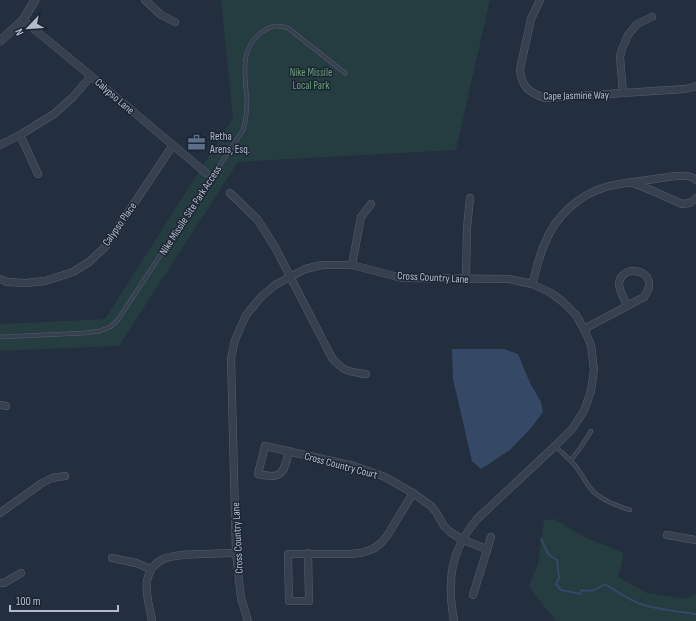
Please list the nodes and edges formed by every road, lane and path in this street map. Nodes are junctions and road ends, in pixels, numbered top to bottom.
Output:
1 (35, 0) edge
2 (145, 0) edge
3 (540, 0) edge
4 (652, 17) dead end
5 (23, 20) junction
6 (175, 22) dead end
7 (0, 41) edge
8 (345, 73) dead end
9 (91, 76) junction
10 (696, 86) edge
11 (623, 93) junction
12 (20, 135) junction
13 (0, 145) edge
14 (173, 145) junction
15 (206, 173) dead end
16 (38, 174) dead end
17 (696, 180) edge
18 (631, 182) junction
19 (230, 193) dead end
20 (470, 198) dead end
21 (696, 198) edge
22 (371, 204) dead end
23 (352, 265) junction
24 (290, 277) junction
25 (0, 279) edge
26 (466, 279) junction
27 (532, 284) junction
28 (627, 305) junction
29 (584, 329) junction
30 (0, 337) edge
31 (366, 374) dead end
32 (591, 431) dead end
33 (555, 446) junction
34 (289, 451) junction
35 (570, 460) junction
36 (65, 476) dead end
37 (412, 493) junction
38 (630, 510) dead end
39 (0, 512) edge
40 (668, 535) dead end
41 (491, 537) dead end
42 (463, 540) junction
43 (696, 540) edge
44 (487, 550) junction
45 (236, 553) junction
46 (308, 553) junction
47 (112, 558) dead end
48 (151, 569) junction
49 (21, 573) dead end
50 (0, 583) edge
51 (473, 594) dead end
52 (152, 621) edge
53 (248, 621) edge
54 (454, 621) edge

1 - 5 street
2 - 6 street
3 - 11 street, Cape Jasmine Way
4 - 11 street
5 - 7 street
5 - 9 street, Calypso Lane
8 - 30 lane, Nike Missile Site Park Access
9 - 12 street
9 - 14 street, Calypso Lane
10 - 11 street, Cape Jasmine Way
12 - 13 street
12 - 16 street
14 - 15 street, Calypso Lane
14 - 25 street, Calypso Place
17 - 18 street
18 - 21 street
18 - 27 street
19 - 24 street
20 - 26 street
22 - 23 street
23 - 24 street, Cross Country Lane
23 - 26 street, Cross Country Lane
24 - 31 street
24 - 45 street, Cross Country Lane
26 - 27 street, Cross Country Lane
27 - 29 street, Cross Country Lane
28 - 28 street
28 - 29 street
29 - 33 street, Cross Country Lane
32 - 35 lane
33 - 35 lane
33 - 42 street, Cross Country Lane
34 - 34 street, Cross Country Court
34 - 37 street, Cross Country Court
35 - 38 lane
36 - 39 street
37 - 42 street, Cross Country Court
37 - 46 street
40 - 43 street
41 - 44 street
42 - 44 street, Cross Country Court
42 - 54 street, Cross Country Lane
44 - 51 street
45 - 48 street
45 - 53 street, Cross Country Lane
46 - 46 street
47 - 48 street
48 - 52 street
49 - 50 street

